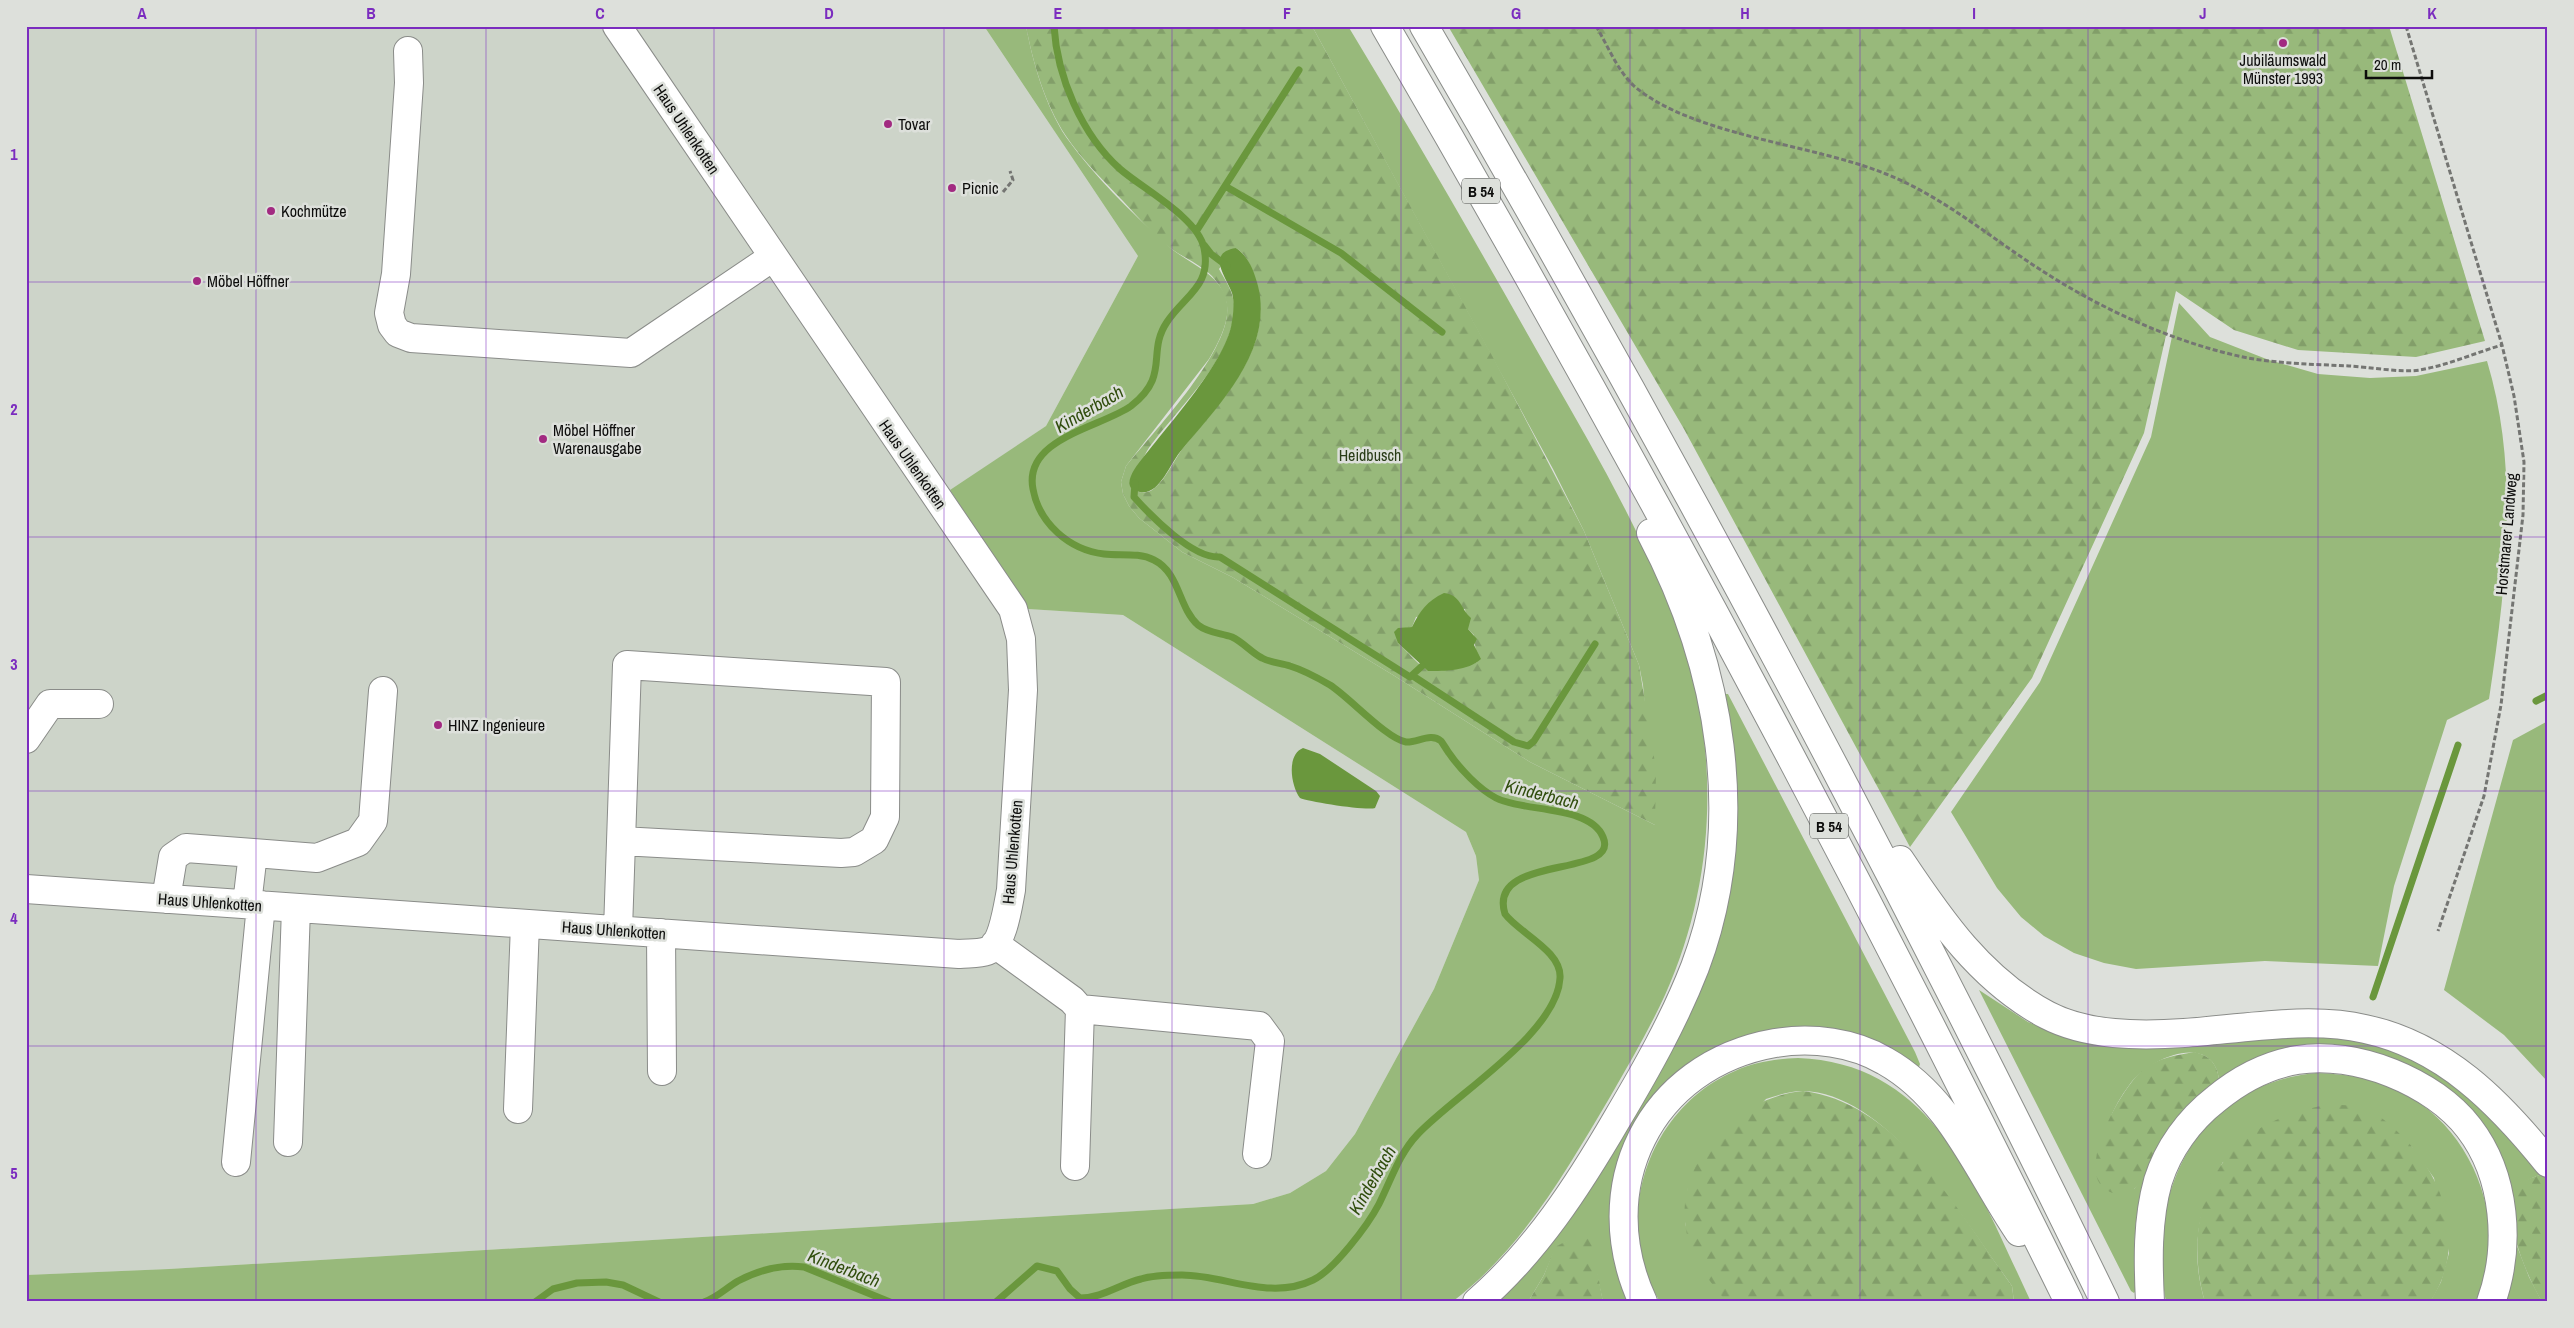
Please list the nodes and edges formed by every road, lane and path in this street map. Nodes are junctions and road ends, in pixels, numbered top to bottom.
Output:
1 (617, 26) edge
2 (1385, 26) edge
3 (1424, 26) edge
4 (1596, 26) edge
5 (2406, 26) edge
6 (408, 51) dead end
7 (1010, 171) dead end
8 (1004, 192) dead end
9 (773, 256) junction
10 (2502, 345) junction
11 (1575, 358) junction
12 (1790, 682) junction
13 (384, 691) dead end
14 (99, 704) dead end
15 (26, 739) edge
16 (621, 841) junction
17 (253, 853) junction
18 (26, 889) edge
19 (166, 899) junction
20 (254, 905) junction
21 (296, 908) junction
22 (525, 924) junction
23 (618, 930) junction
24 (2438, 931) dead end
25 (661, 933) junction
26 (995, 944) junction
27 (1080, 1009) junction
28 (662, 1071) dead end
29 (518, 1109) dead end
30 (288, 1142) dead end
31 (1257, 1154) dead end
32 (236, 1162) dead end
33 (2548, 1163) edge
34 (1075, 1166) dead end
35 (1477, 1302) edge
36 (1643, 1302) edge
37 (2068, 1302) edge
38 (2105, 1302) edge
39 (2150, 1302) edge
40 (2491, 1302) edge

1 - 9 main road, Haus Uhlenkotten
2 - 11 main road, B 54
3 - 12 main road, B 54
4 - 10 path
5 - 10 path, Horstmarer Landweg
6 - 9 main road
7 - 8 path
9 - 26 main road, Haus Uhlenkotten
10 - 24 path, Horstmarer Landweg
11 - 35 main road
11 - 37 main road, B 54
12 - 33 main road
12 - 38 main road, B 54
13 - 17 main road
14 - 15 main road
16 - 16 main road
16 - 23 main road
17 - 19 main road
17 - 20 main road
18 - 19 main road, Haus Uhlenkotten
19 - 20 main road, Haus Uhlenkotten
20 - 21 main road, Haus Uhlenkotten
20 - 32 main road
21 - 22 main road, Haus Uhlenkotten
21 - 30 main road
22 - 23 main road, Haus Uhlenkotten
22 - 29 main road
23 - 25 main road, Haus Uhlenkotten
25 - 26 main road, Haus Uhlenkotten
25 - 28 main road
26 - 27 main road
27 - 31 main road
27 - 34 main road
36 - 37 main road
39 - 40 main road

